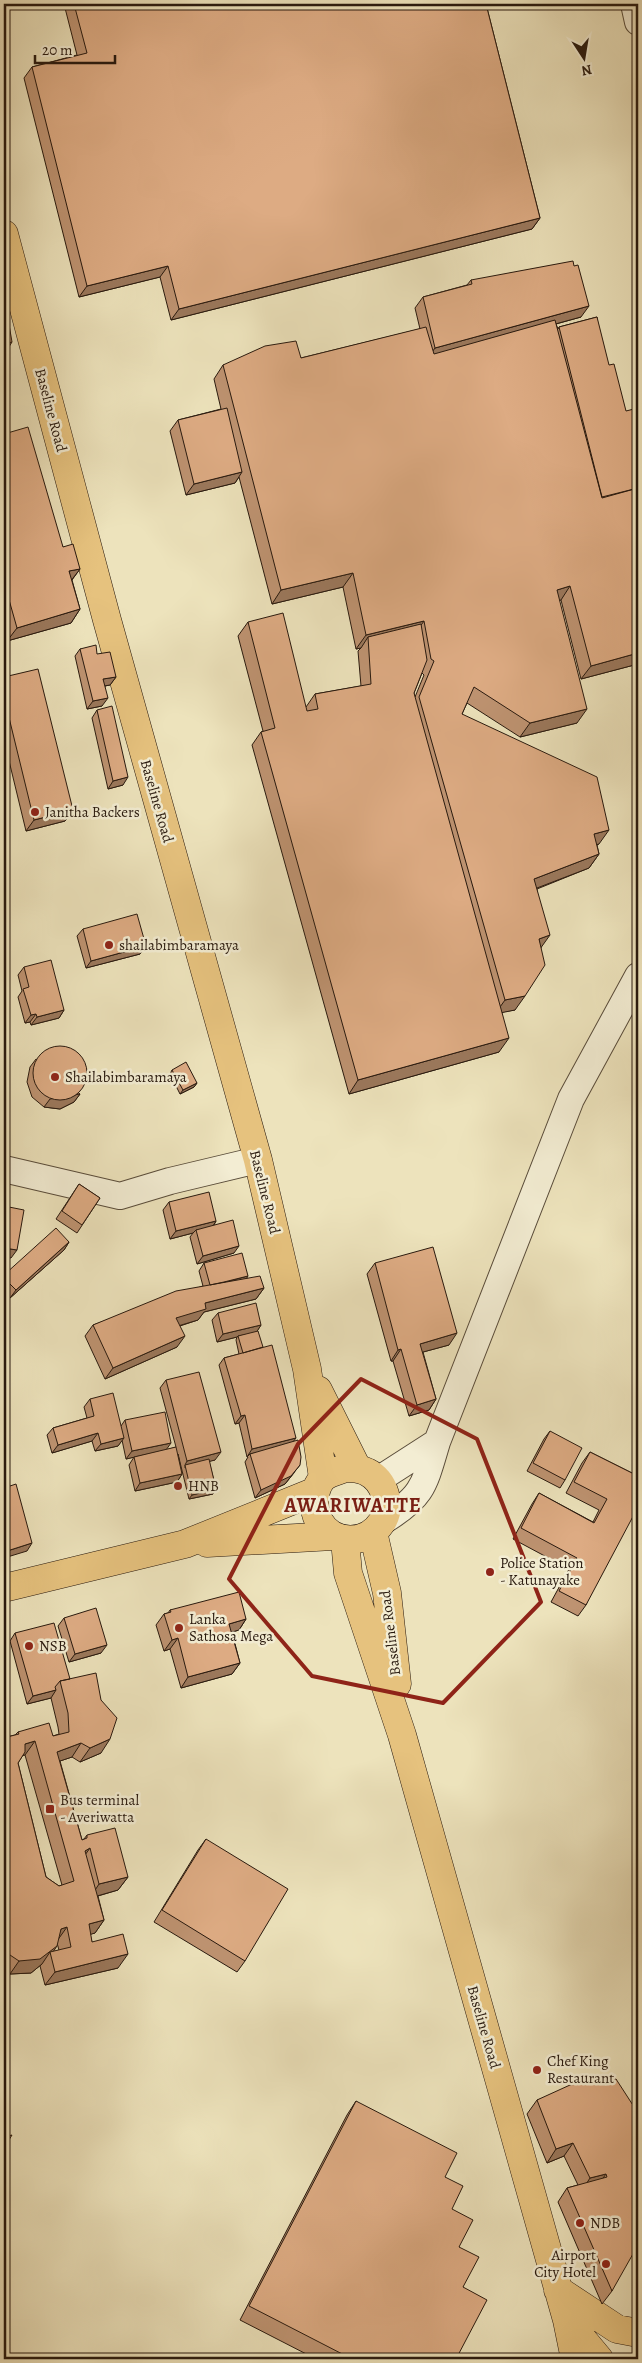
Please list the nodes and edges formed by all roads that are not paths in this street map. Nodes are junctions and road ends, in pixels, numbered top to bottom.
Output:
1 (634, 4) edge
2 (638, 22) edge
3 (4, 234) edge
4 (638, 976) edge
5 (258, 1160) junction
6 (4, 1169) edge
7 (307, 1369) junction
8 (437, 1442) junction
9 (367, 1474) junction
10 (319, 1484) junction
11 (378, 1527) junction
12 (339, 1538) junction
13 (185, 1544) junction
14 (4, 1588) edge
15 (402, 1735) junction
16 (562, 2304) junction
17 (638, 2333) edge
18 (554, 2359) edge
19 (575, 2359) edge
20 (599, 2359) edge

1 - 2 street
3 - 5 main road, Baseline Road
4 - 8 street
5 - 6 street
5 - 7 main road, Baseline Road
7 - 9 main road, Baseline Road
7 - 10 main road, Baseline Road
8 - 9 street
8 - 11 street
9 - 10 main road
9 - 11 main road
10 - 12 main road
10 - 13 main road
11 - 12 main road
11 - 15 main road, Baseline Road
12 - 13 main road
12 - 15 main road, Baseline Road
13 - 14 main road
15 - 16 main road, Baseline Road
16 - 17 main road
16 - 18 main road
16 - 19 main road, Baseline Road
16 - 20 main road, Baseline Road

